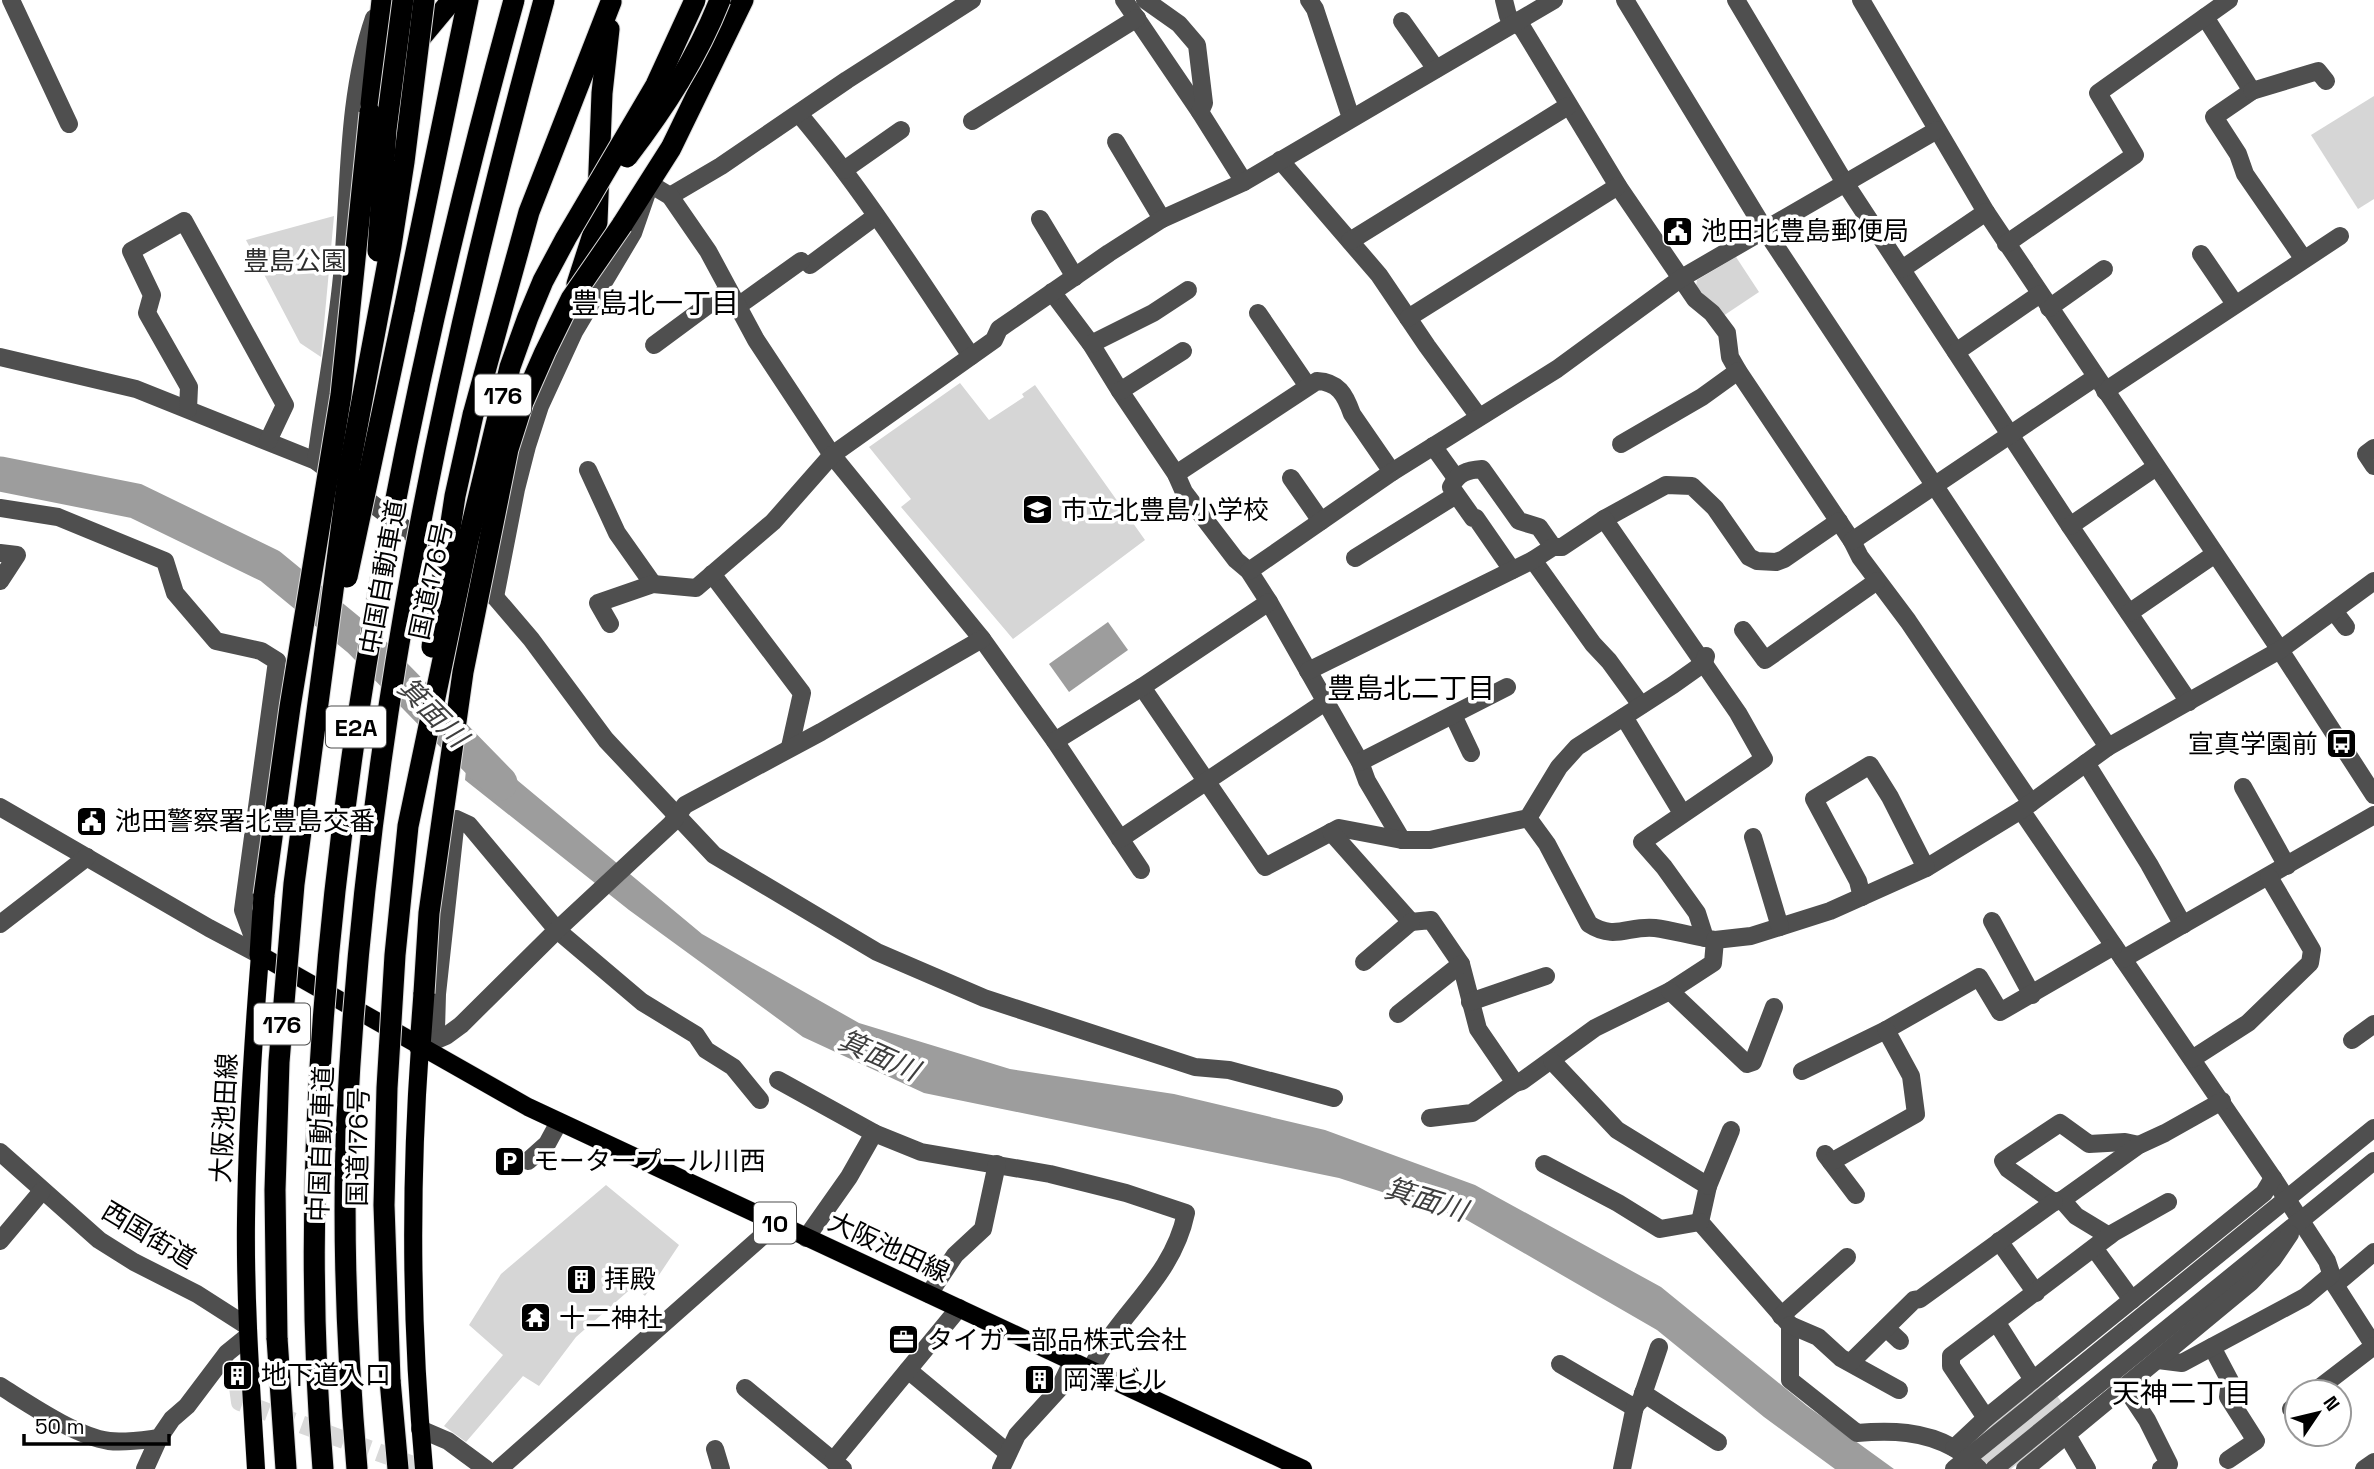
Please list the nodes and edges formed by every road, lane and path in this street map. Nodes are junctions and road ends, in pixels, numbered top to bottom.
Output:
1 (11, 0) edge
2 (381, 0) edge
3 (403, 0) edge
4 (424, 0) edge
5 (452, 0) edge
6 (468, 0) edge
7 (513, 0) edge
8 (544, 0) edge
9 (695, 0) edge
10 (720, 0) edge
11 (743, 0) edge
12 (972, 0) edge
13 (1124, 0) edge
14 (1145, 0) edge
15 (1309, 0) edge
16 (1504, 0) edge
17 (1554, 0) edge
18 (1625, 0) edge
19 (1736, 0) edge
20 (1861, 0) edge
21 (2229, 0) edge
22 (612, 1) edge
23 (2205, 17) junction
24 (1137, 18) junction
25 (1402, 21) dead end
26 (1516, 22) junction
27 (1436, 69) junction
28 (2326, 81) dead end
29 (2252, 91) junction
30 (1568, 106) junction
31 (1200, 112) junction
32 (370, 113) junction
33 (799, 114) junction
34 (1351, 118) junction
35 (972, 121) dead end
36 (69, 124) dead end
37 (901, 130) dead end
38 (1937, 130) junction
39 (1116, 142) dead end
40 (1280, 160) junction
41 (844, 170) junction
42 (1244, 182) junction
43 (1845, 183) junction
44 (650, 184) junction
45 (1618, 186) junction
46 (670, 196) junction
47 (1986, 212) junction
48 (876, 216) junction
49 (1040, 219) dead end
50 (1162, 219) junction
51 (1765, 230) junction
52 (2340, 236) dead end
53 (566, 238) junction
54 (1350, 241) junction
55 (2006, 244) junction
56 (2201, 254) dead end
57 (2303, 258) junction
58 (1902, 269) junction
59 (2104, 269) dead end
60 (1075, 277) junction
61 (1680, 279) junction
62 (1188, 290) dead end
63 (727, 291) junction
64 (1052, 292) junction
65 (571, 299) junction
66 (2044, 301) junction
67 (2235, 304) junction
68 (738, 306) junction
69 (1258, 313) dead end
70 (1408, 318) junction
71 (1091, 344) junction
72 (654, 345) dead end
73 (371, 347) junction
74 (1183, 351) dead end
75 (1956, 352) junction
76 (971, 356) junction
77 (0, 357) edge
78 (1738, 371) junction
79 (2101, 384) junction
80 (1307, 385) junction
81 (1119, 391) junction
82 (188, 409) junction
83 (1479, 417) junction
84 (2010, 435) junction
85 (268, 441) junction
86 (1620, 444) dead end
87 (1433, 446) junction
88 (2374, 448) edge
89 (832, 455) junction
90 (316, 461) junction
91 (2374, 466) edge
92 (2156, 467) junction
93 (588, 470) dead end
94 (1392, 472) junction
95 (1176, 474) junction
96 (1291, 478) dead end
97 (1935, 485) junction
98 (1456, 487) junction
99 (0, 508) edge
100 (1604, 519) junction
101 (1321, 522) junction
102 (1839, 522) junction
103 (2070, 526) junction
104 (1852, 541) junction
105 (1553, 547) junction
106 (0, 553) edge
107 (2215, 554) junction
108 (1355, 558) dead end
109 (1533, 560) junction
110 (1512, 570) junction
111 (1249, 571) junction
112 (712, 574) junction
113 (0, 581) edge
114 (1877, 581) junction
115 (2374, 581) edge
116 (653, 584) junction
117 (495, 597) junction
118 (1269, 602) junction
119 (2334, 611) junction
120 (2129, 613) junction
121 (610, 624) dead end
122 (2346, 627) dead end
123 (1744, 630) dead end
124 (982, 639) junction
125 (2280, 650) junction
126 (1705, 659) junction
127 (1308, 671) junction
128 (1142, 687) junction
129 (1507, 687) dead end
130 (1325, 702) junction
131 (2189, 702) junction
132 (1641, 705) junction
133 (316, 712) junction
134 (1453, 715) junction
135 (1623, 718) junction
136 (1055, 741) junction
137 (790, 747) junction
138 (2108, 747) junction
139 (1471, 753) dead end
140 (1360, 762) junction
141 (2086, 763) junction
142 (1206, 781) junction
143 (2242, 787) dead end
144 (2374, 795) edge
145 (2026, 806) junction
146 (0, 807) edge
147 (1682, 813) junction
148 (677, 814) junction
149 (2374, 815) edge
150 (1528, 818) junction
151 (408, 826) junction
152 (1331, 832) junction
153 (1753, 837) dead end
154 (1120, 839) junction
155 (1402, 840) junction
156 (87, 857) junction
157 (2287, 866) junction
158 (1926, 868) junction
159 (1141, 870) dead end
160 (2269, 877) junction
161 (1862, 897) junction
162 (1992, 921) dead end
163 (1411, 922) junction
164 (0, 924) edge
165 (2183, 925) junction
166 (1780, 928) junction
167 (556, 930) junction
168 (1710, 939) junction
169 (2118, 953) junction
170 (260, 955) junction
171 (1364, 962) dead end
172 (1461, 964) junction
173 (1546, 976) dead end
174 (1670, 991) junction
175 (431, 994) junction
176 (2032, 995) junction
177 (1470, 1002) junction
178 (1774, 1007) dead end
179 (1398, 1014) dead end
180 (469, 1017) junction
181 (2374, 1024) edge
182 (1886, 1030) junction
183 (2352, 1040) dead end
184 (420, 1047) junction
185 (2192, 1059) junction
186 (1552, 1061) junction
187 (1801, 1071) dead end
188 (778, 1080) dead end
189 (1515, 1083) junction
190 (1334, 1098) dead end
191 (760, 1100) dead end
192 (2221, 1101) junction
193 (1430, 1118) dead end
194 (559, 1122) junction
195 (2374, 1128) edge
196 (1731, 1130) dead end
197 (874, 1133) junction
198 (2139, 1145) junction
199 (0, 1152) edge
200 (528, 1161) dead end
201 (2374, 1161) edge
202 (997, 1164) junction
203 (1544, 1164) dead end
204 (2273, 1178) junction
205 (1708, 1186) junction
206 (42, 1191) junction
207 (1856, 1195) dead end
208 (2286, 1198) junction
209 (2058, 1201) junction
210 (2168, 1202) dead end
211 (2299, 1219) junction
212 (1700, 1222) junction
213 (776, 1224) junction
214 (2109, 1236) junction
215 (806, 1238) junction
216 (0, 1241) edge
217 (1999, 1241) junction
218 (2094, 1248) junction
219 (2374, 1252) edge
220 (1847, 1257) dead end
221 (2333, 1280) junction
222 (2036, 1293) junction
223 (929, 1294) junction
224 (2132, 1300) junction
225 (958, 1308) junction
226 (1785, 1321) junction
227 (1997, 1322) junction
228 (1886, 1328) junction
229 (247, 1331) junction
230 (1900, 1341) dead end
231 (2374, 1346) edge
232 (1659, 1347) dead end
233 (2213, 1347) junction
234 (2158, 1360) junction
235 (1072, 1362) junction
236 (1851, 1362) junction
237 (1560, 1364) dead end
238 (908, 1370) junction
239 (1090, 1371) junction
240 (2332, 1378) edge
241 (2033, 1380) junction
242 (0, 1386) edge
243 (2125, 1387) junction
244 (745, 1388) dead end
245 (1899, 1390) dead end
246 (1639, 1400) junction
247 (1986, 1418) junction
248 (420, 1429) junction
249 (2067, 1434) junction
250 (159, 1438) junction
251 (1718, 1441) dead end
252 (1954, 1448) junction
253 (715, 1449) dead end
254 (2228, 1460) dead end
255 (1005, 1461) edge
256 (2374, 1461) edge
257 (838, 1465) edge
258 (145, 1469) edge
259 (256, 1469) edge
260 (286, 1469) edge
261 (323, 1469) edge
262 (357, 1469) edge
263 (398, 1469) edge
264 (424, 1469) edge
265 (486, 1469) edge
266 (499, 1469) edge
267 (721, 1469) edge
268 (1303, 1469) edge
269 (1622, 1469) edge
270 (1954, 1469) edge
271 (1979, 1469) edge
272 (1994, 1469) edge
273 (2025, 1469) edge
274 (2087, 1469) edge
275 (2161, 1469) edge
276 (2364, 1469) edge

1 - 36 street
2 - 32 highway
2 - 90 street
3 - 73 highway, bridge
4 - 73 highway, 176, bridge
5 - 32 highway
6 - 133 highway, bridge
7 - 261 highway, 中国自動車道 / E2A, bridge
8 - 262 highway, 中国自動車道 / E2A, bridge
9 - 53 highway, 国道176号 / 176, bridge
10 - 53 highway, bridge
11 - 44 highway
12 - 33 street
13 - 24 street
14 - 31 street
15 - 34 street
16 - 26 street
17 - 26 street
18 - 51 street
19 - 43 street
20 - 38 street
21 - 23 street
22 - 65 highway, bridge
22 - 151 highway, bridge
23 - 29 street
23 - 55 street
24 - 31 street
24 - 35 street
25 - 27 street
26 - 27 street
26 - 30 street
27 - 34 street
28 - 29 street
29 - 57 street
30 - 45 street
30 - 54 street
31 - 42 street
32 - 170 highway, bridge
33 - 41 street
33 - 46 street
34 - 40 street
37 - 41 street
38 - 43 street
38 - 47 street
39 - 50 street
40 - 42 street
40 - 54 street
41 - 48 street
42 - 50 street
43 - 51 street
43 - 58 street
44 - 46 street
44 - 65 highway, bridge
44 - 117 street
45 - 61 street
45 - 70 street
46 - 63 street
47 - 55 street
47 - 58 street
48 - 68 street
48 - 76 street
49 - 60 street
50 - 60 street
51 - 61 street
51 - 97 street
52 - 57 street
53 - 151 highway, 国道176号 / 176, bridge
54 - 70 street
55 - 66 street
56 - 67 street
57 - 67 street
58 - 75 street
59 - 66 street
60 - 64 street
61 - 78 street
61 - 83 street
62 - 71 street
63 - 68 street
63 - 72 street
64 - 71 street
64 - 76 street
65 - 175 highway, bridge
66 - 75 street
66 - 79 street
67 - 79 street
68 - 89 street
69 - 80 street
70 - 83 street
71 - 81 street
73 - 133 highway, 176, bridge
74 - 81 street
75 - 84 street
76 - 89 street
77 - 82 street
78 - 86 street
78 - 102 street
79 - 84 street
79 - 92 street
80 - 94 street
80 - 95 street
81 - 95 street
82 - 85 street
82 - 85 street
83 - 87 street
84 - 97 street
84 - 103 street
85 - 90 street
87 - 94 street
87 - 98 street
88 - 91 street
89 - 112 street
89 - 124 street
90 - 117 street
92 - 103 street
92 - 107 street
93 - 116 street
94 - 101 street
95 - 111 street
96 - 101 street
97 - 104 street
97 - 138 street
98 - 105 street
98 - 108 street
98 - 110 street
99 - 170 street
100 - 102 street
100 - 105 street
100 - 126 street
101 - 111 street
102 - 104 street
103 - 120 street
104 - 114 street
105 - 109 street
106 - 113 street
107 - 120 street
107 - 125 street
109 - 110 street
109 - 132 street
110 - 127 street
111 - 118 street
112 - 116 street
112 - 137 street
114 - 123 street
114 - 145 street
115 - 119 street
116 - 121 street
117 - 148 street
118 - 127 street
118 - 128 street
119 - 122 street
119 - 125 street
120 - 131 street
124 - 136 street
124 - 137 street
125 - 131 street
125 - 144 street
126 - 132 street
126 - 147 street
127 - 130 street
128 - 136 street
128 - 142 street
129 - 134 street
130 - 140 street
130 - 142 street
131 - 138 street
132 - 135 street
133 - 260 highway, 176, bridge
134 - 139 street
134 - 140 street
135 - 147 street
135 - 150 street
136 - 154 street
137 - 148 street
138 - 141 street
140 - 155 street
141 - 145 street
141 - 165 street
142 - 152 street
142 - 154 street
143 - 157 street
145 - 158 street
145 - 169 street
146 - 156 street
147 - 168 street
148 - 167 street
148 - 190 street
149 - 157 street
150 - 155 street
150 - 168 street
151 - 263 highway, 国道176号 / 176, bridge
152 - 155 street
152 - 163 street
153 - 166 street
154 - 159 street
156 - 164 street
156 - 170 street
157 - 160 street
158 - 161 street
158 - 161 street
160 - 165 street
160 - 185 street
161 - 166 street
162 - 176 street
163 - 171 street
163 - 172 street
165 - 169 street
166 - 168 street
167 - 175 street
167 - 180 street
167 - 191 street
168 - 174 street
169 - 176 street
169 - 185 street
170 - 184 main road, 大阪池田線 / 10
170 - 229 main road, 大阪池田線
172 - 177 street
172 - 179 street
173 - 177 street
174 - 178 street
174 - 186 street
175 - 180 street
175 - 184 highway
176 - 182 street
177 - 189 street
180 - 184 street
181 - 183 street
182 - 187 street
182 - 207 street
184 - 194 main road, 大阪池田線 / 10
184 - 248 main road
185 - 192 street
186 - 189 street
186 - 205 street
188 - 197 street
189 - 193 street
192 - 198 street
192 - 204 street
194 - 200 street
194 - 213 main road, 大阪池田線 / 10
195 - 208 street
196 - 205 street
197 - 202 street
197 - 215 street
198 - 209 street
198 - 209 street
199 - 206 street, 西国街道
201 - 211 street
202 - 223 street
202 - 239 street
203 - 212 street
204 - 208 street
204 - 224 street
205 - 212 street
206 - 216 street
206 - 229 street, 西国街道
208 - 211 street
208 - 270 street, bridge
209 - 214 street
209 - 217 street
210 - 214 street
211 - 221 street
211 - 234 street
211 - 272 street
212 - 226 street
213 - 215 main road, 大阪池田線 / 10
213 - 266 street
214 - 218 street
215 - 223 main road, 大阪池田線 / 10
217 - 222 street
217 - 228 street
218 - 222 street
218 - 224 street
219 - 221 street
220 - 226 street
221 - 231 street
221 - 233 street
222 - 227 street
223 - 225 main road, 大阪池田線 / 10
224 - 241 street
225 - 235 main road, 大阪池田線 / 10
225 - 238 street
226 - 236 street
226 - 252 street
227 - 241 street
227 - 247 street
228 - 230 street
228 - 236 street
229 - 250 street
229 - 259 main road, 大阪池田線
231 - 240 street
232 - 246 street
233 - 234 street
233 - 254 street
234 - 243 street
235 - 239 main road, 大阪池田線 / 10
235 - 255 street
236 - 245 street
237 - 246 street
238 - 255 street
238 - 257 street
239 - 268 main road, 大阪池田線 / 10
241 - 247 street
242 - 250 street
243 - 249 street
243 - 275 street
244 - 257 street
246 - 251 street
246 - 269 street
247 - 252 street
248 - 264 main road
248 - 265 street
249 - 273 street
249 - 274 street
250 - 258 street
252 - 271 street
253 - 267 street
256 - 276 street

